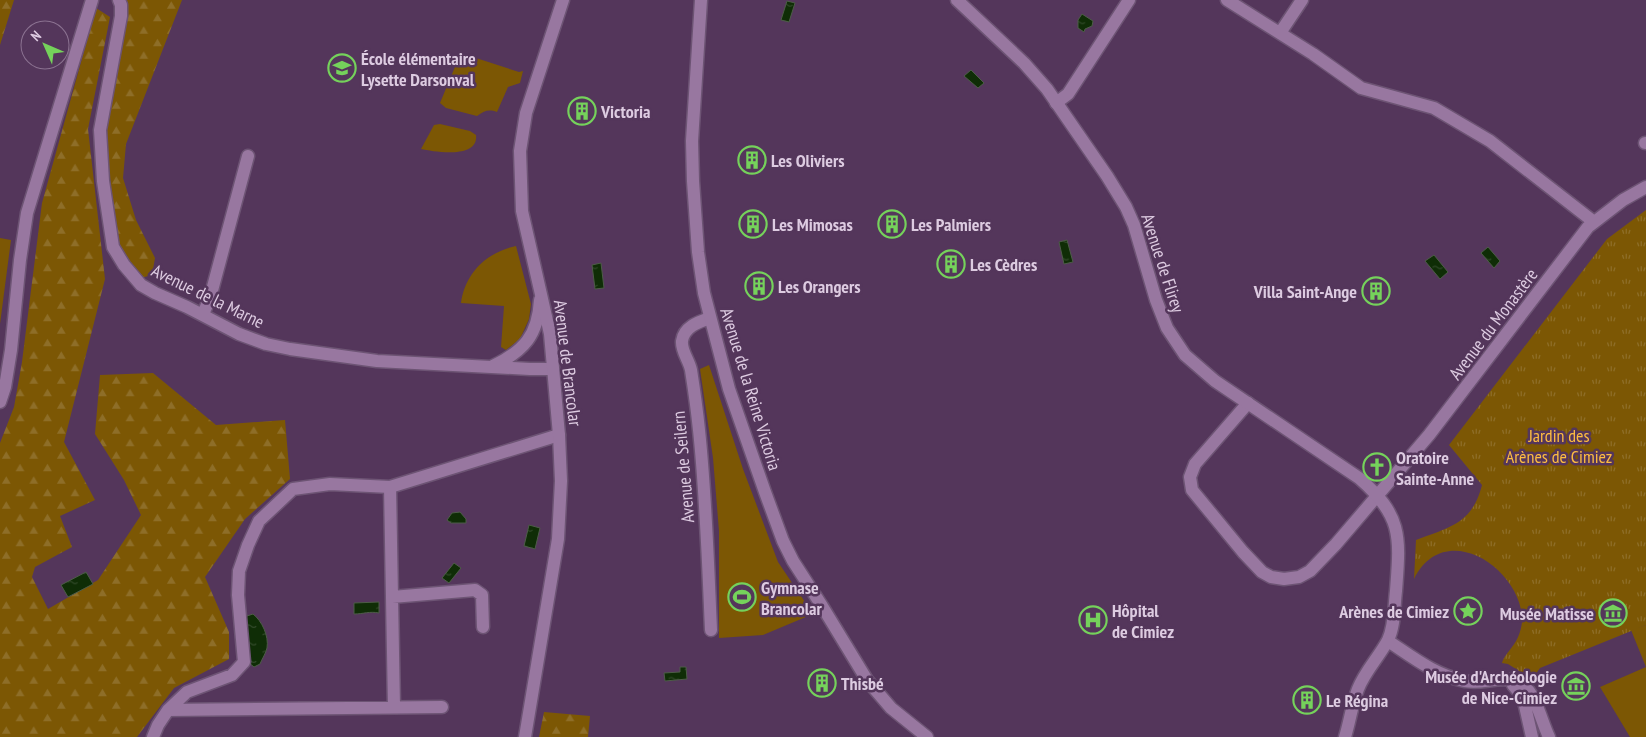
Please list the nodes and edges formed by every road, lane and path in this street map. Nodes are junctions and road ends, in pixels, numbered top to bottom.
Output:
1 (92, 0) edge
2 (119, 0) edge
3 (563, 0) edge
4 (701, 0) edge
5 (957, 0) edge
6 (1129, 0) edge
7 (1228, 0) edge
8 (1302, 0) edge
9 (1280, 33) junction
10 (1056, 103) junction
11 (248, 156) dead end
12 (1646, 187) edge
13 (1594, 222) junction
14 (541, 292) junction
15 (203, 314) junction
16 (710, 318) junction
17 (493, 366) junction
18 (553, 369) junction
19 (0, 402) edge
20 (1248, 404) junction
21 (559, 435) junction
22 (390, 487) junction
23 (1377, 494) junction
24 (392, 597) junction
25 (483, 627) dead end
26 (711, 630) dead end
27 (1388, 641) junction
28 (1507, 680) junction
29 (394, 707) junction
30 (442, 707) dead end
31 (168, 710) junction
32 (153, 737) edge
33 (524, 737) edge
34 (927, 737) edge
35 (1345, 737) edge
36 (1532, 737) edge
37 (1549, 737) edge

1 - 19 street
2 - 15 street, Avenue de la Marne
3 - 14 street, Avenue de Brancolar
4 - 16 street, Avenue de la Reine Victoria
5 - 10 street, Avenue de Flirey
6 - 10 street
7 - 9 street
8 - 9 street
9 - 13 street
10 - 20 street, Avenue de Flirey
11 - 15 street
12 - 13 street, Avenue du Monastère
13 - 23 street, Avenue du Monastère
14 - 17 street
14 - 18 street, Avenue de Brancolar
15 - 17 street, Avenue de la Marne
16 - 26 street, Avenue de Seilern
16 - 34 street, Avenue de la Reine Victoria
17 - 18 street, Avenue de la Marne
18 - 21 street, Avenue de Brancolar
20 - 23 street, Avenue de Flirey
20 - 23 street, Avenue du Monastère
21 - 22 street
21 - 33 street, Avenue de Brancolar
22 - 24 street
22 - 31 street
23 - 27 street, Avenue de Flirey
24 - 25 street
24 - 29 street
27 - 28 street
27 - 35 street
28 - 36 street
28 - 37 street
29 - 30 street
29 - 31 street
31 - 32 street

